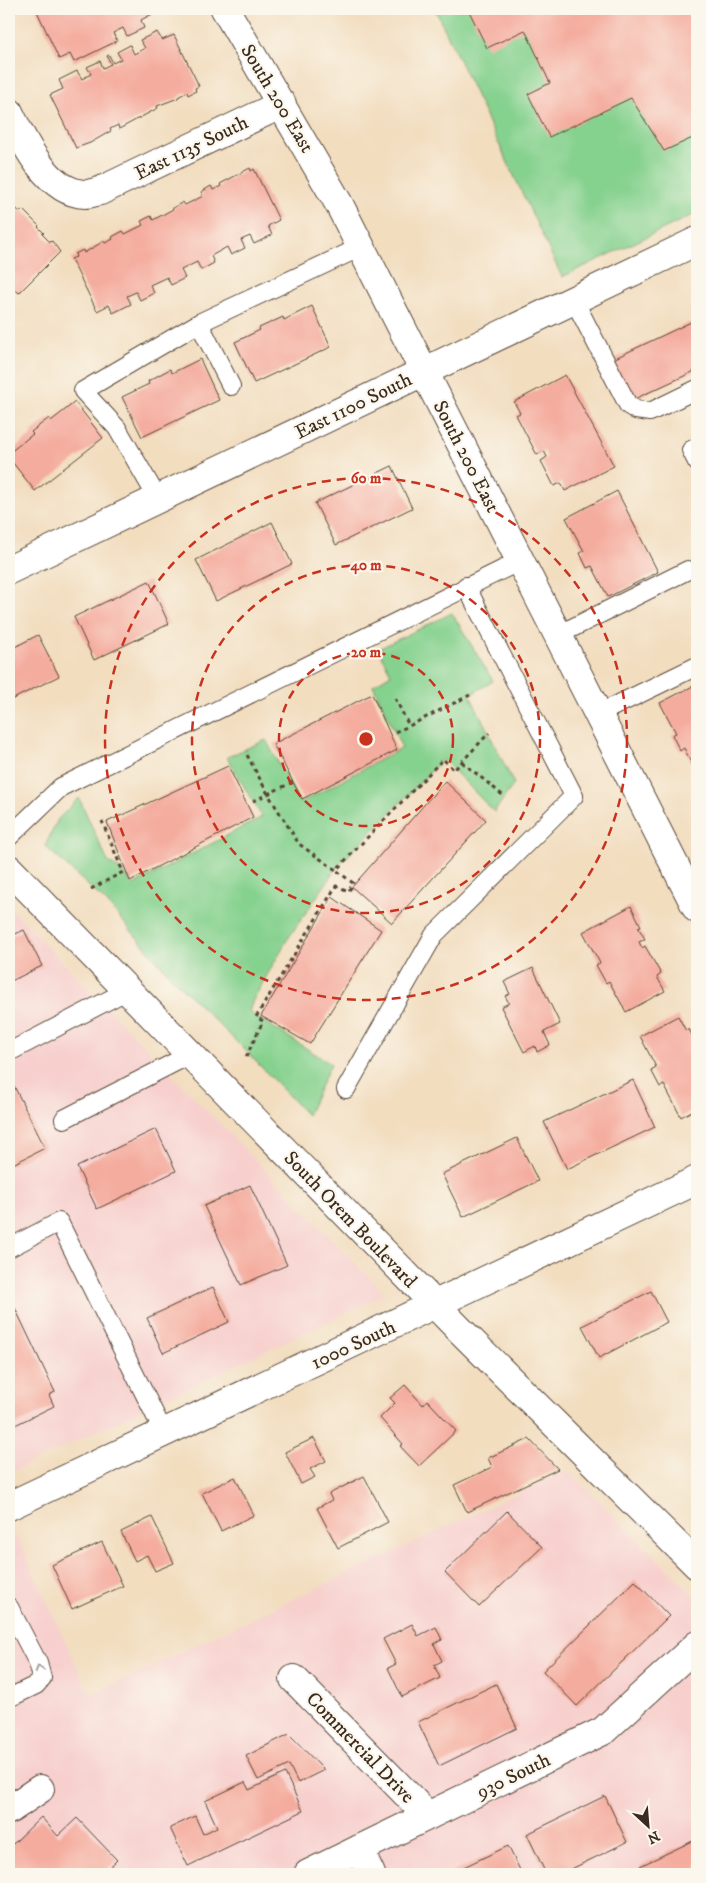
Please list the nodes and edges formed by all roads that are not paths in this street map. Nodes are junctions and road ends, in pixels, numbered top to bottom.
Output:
1 (225, 9) edge
2 (282, 104) junction
3 (9, 112) edge
4 (697, 241) edge
5 (362, 247) junction
6 (574, 300) junction
7 (200, 323) junction
8 (423, 371) junction
9 (231, 386) dead end
10 (697, 389) edge
11 (697, 446) edge
12 (697, 462) edge
13 (158, 498) junction
14 (520, 561) junction
15 (13, 562) edge
16 (688, 570) dead end
17 (466, 586) junction
18 (558, 635) junction
19 (697, 666) edge
20 (598, 714) junction
21 (9, 837) edge
22 (9, 869) edge
23 (697, 909) edge
24 (128, 990) junction
25 (13, 1050) dead end
26 (191, 1054) junction
27 (346, 1089) dead end
28 (64, 1119) dead end
29 (697, 1180) edge
30 (9, 1248) edge
31 (436, 1305) junction
32 (164, 1433) junction
33 (9, 1506) edge
34 (697, 1566) edge
35 (9, 1608) edge
36 (697, 1646) edge
37 (294, 1679) dead end
38 (9, 1698) edge
39 (40, 1789) dead end
40 (9, 1810) edge
41 (428, 1816) junction
42 (359, 1850) junction
43 (308, 1874) edge
44 (371, 1874) edge

1 - 2 street, South 200 East
2 - 3 street, East 1135 South
2 - 5 street, South 200 East
4 - 6 street, East 1100 South
5 - 7 lane
5 - 8 street, South 200 East
6 - 8 street, East 1100 South
6 - 10 lane
7 - 9 lane
7 - 13 lane
8 - 13 street, East 1100 South
8 - 14 street, South 200 East
11 - 12 lane
13 - 15 street, East 1100 South
14 - 17 lane
14 - 18 street, South 200 East
16 - 18 lane
17 - 21 lane
17 - 27 lane
18 - 20 street, South 200 East
19 - 20 lane
20 - 23 street, South 200 East
22 - 24 street, South Orem Boulevard
24 - 25 lane
24 - 26 street, South Orem Boulevard
26 - 28 lane
26 - 31 street, South Orem Boulevard
29 - 31 street, 1000 South
30 - 32 lane
31 - 32 street, 1000 South
31 - 34 street, South Orem Boulevard
32 - 33 street, 1000 South
38 -> 35 lane
36 - 41 street, 930 South
37 - 41 street, Commercial Drive
39 - 40 street
41 - 42 street, 930 South
42 - 43 street, 930 South
42 - 44 street

